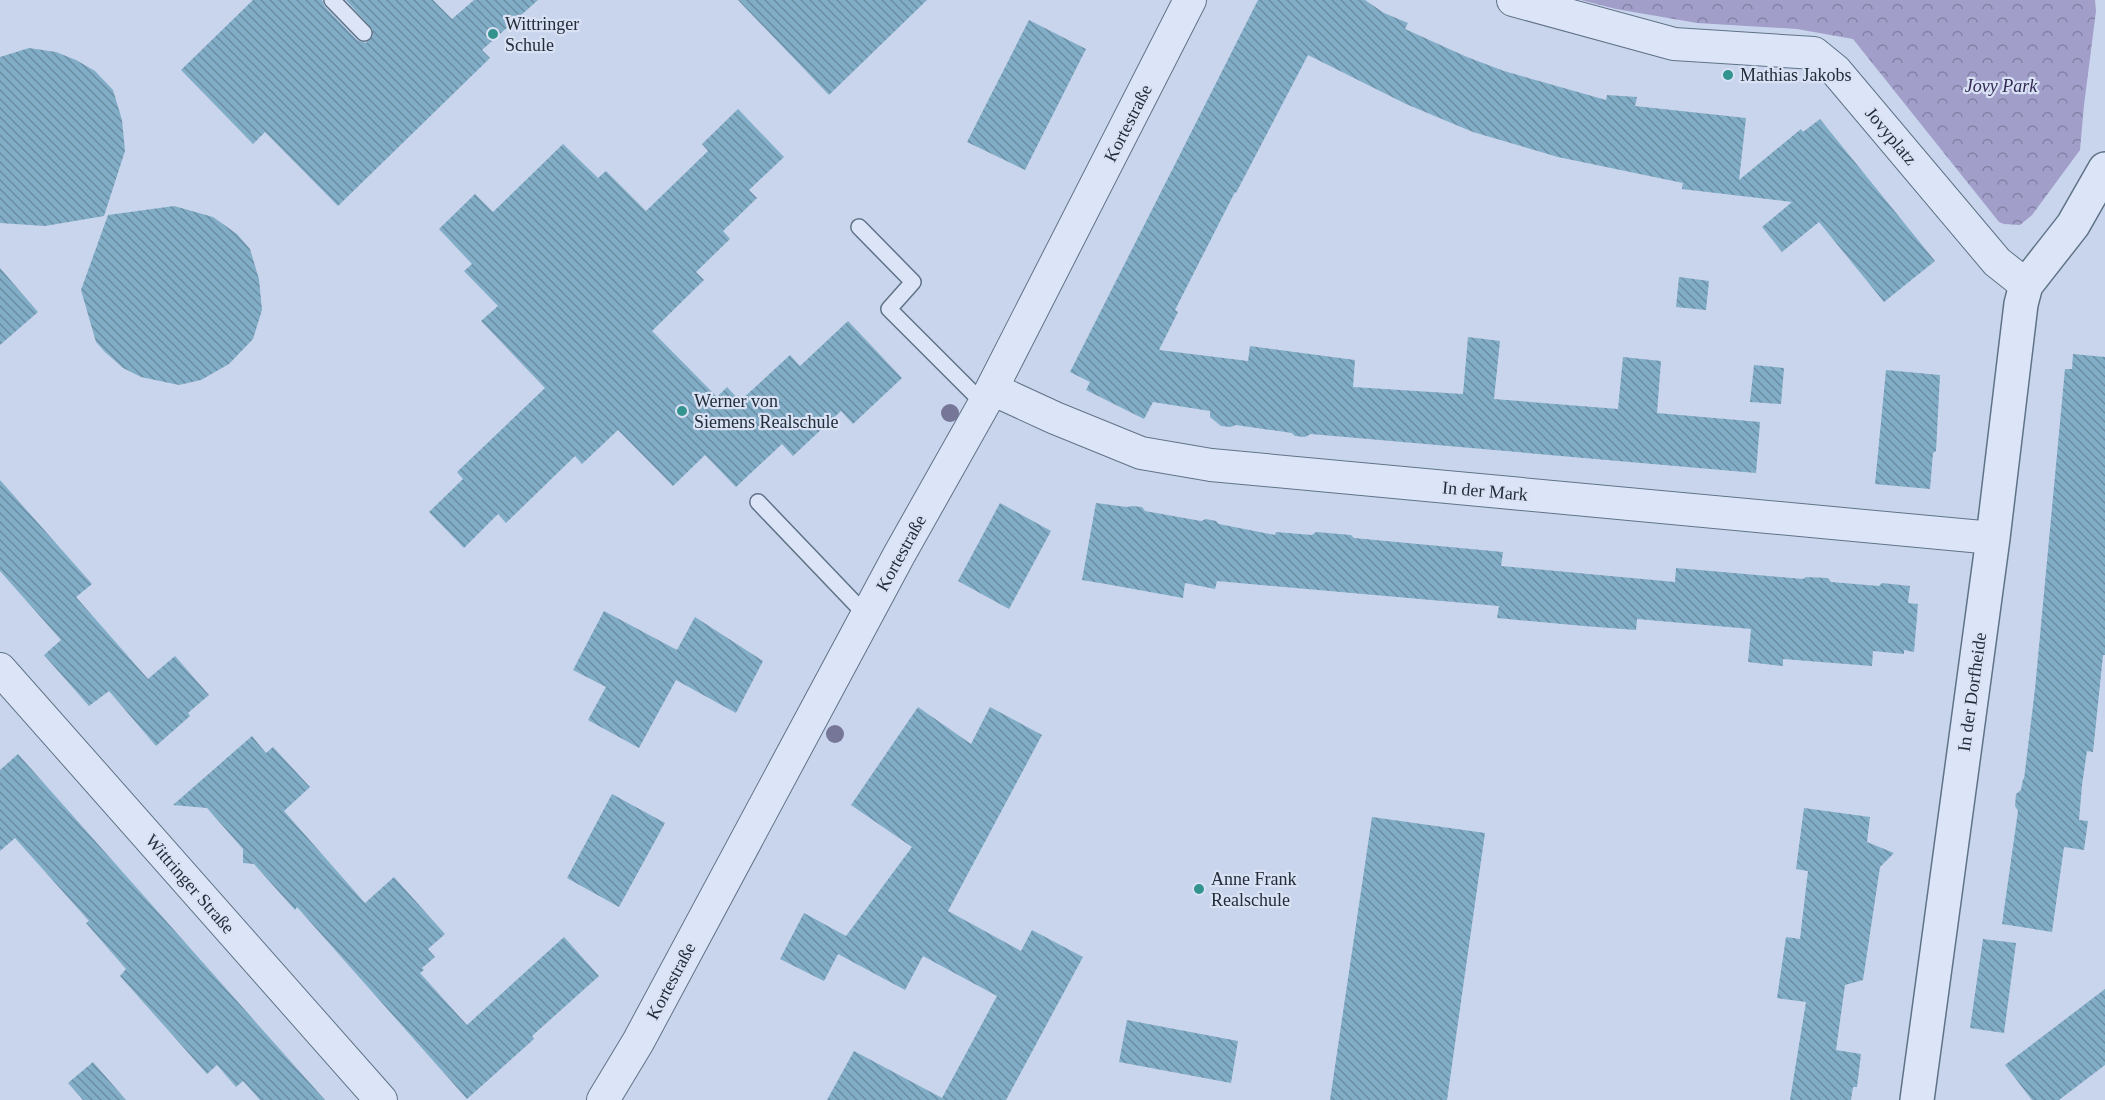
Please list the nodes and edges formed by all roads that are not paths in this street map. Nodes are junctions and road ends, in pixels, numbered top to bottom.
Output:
1 (332, 0) edge
2 (1190, 0) edge
3 (1512, 0) edge
4 (364, 33) dead end
5 (2105, 169) edge
6 (2105, 200) edge
7 (2073, 225) junction
8 (859, 227) dead end
9 (2026, 285) junction
10 (988, 396) junction
11 (758, 502) dead end
12 (1993, 538) junction
13 (867, 616) junction
14 (0, 669) edge
15 (381, 1100) edge
16 (603, 1100) edge
17 (1917, 1100) edge

1 - 4 lane
2 - 10 street, Kortestraße
3 - 9 street, Jovyplatz
5 - 7 street
6 - 7 street
7 - 9 street
8 - 10 lane
9 - 12 street, In der Dorfheide
10 - 12 street, In der Mark
10 - 13 street, Kortestraße
11 - 13 lane
12 - 17 street, In der Dorfheide
13 - 16 street, Kortestraße
14 - 15 street, Wittringer Straße

